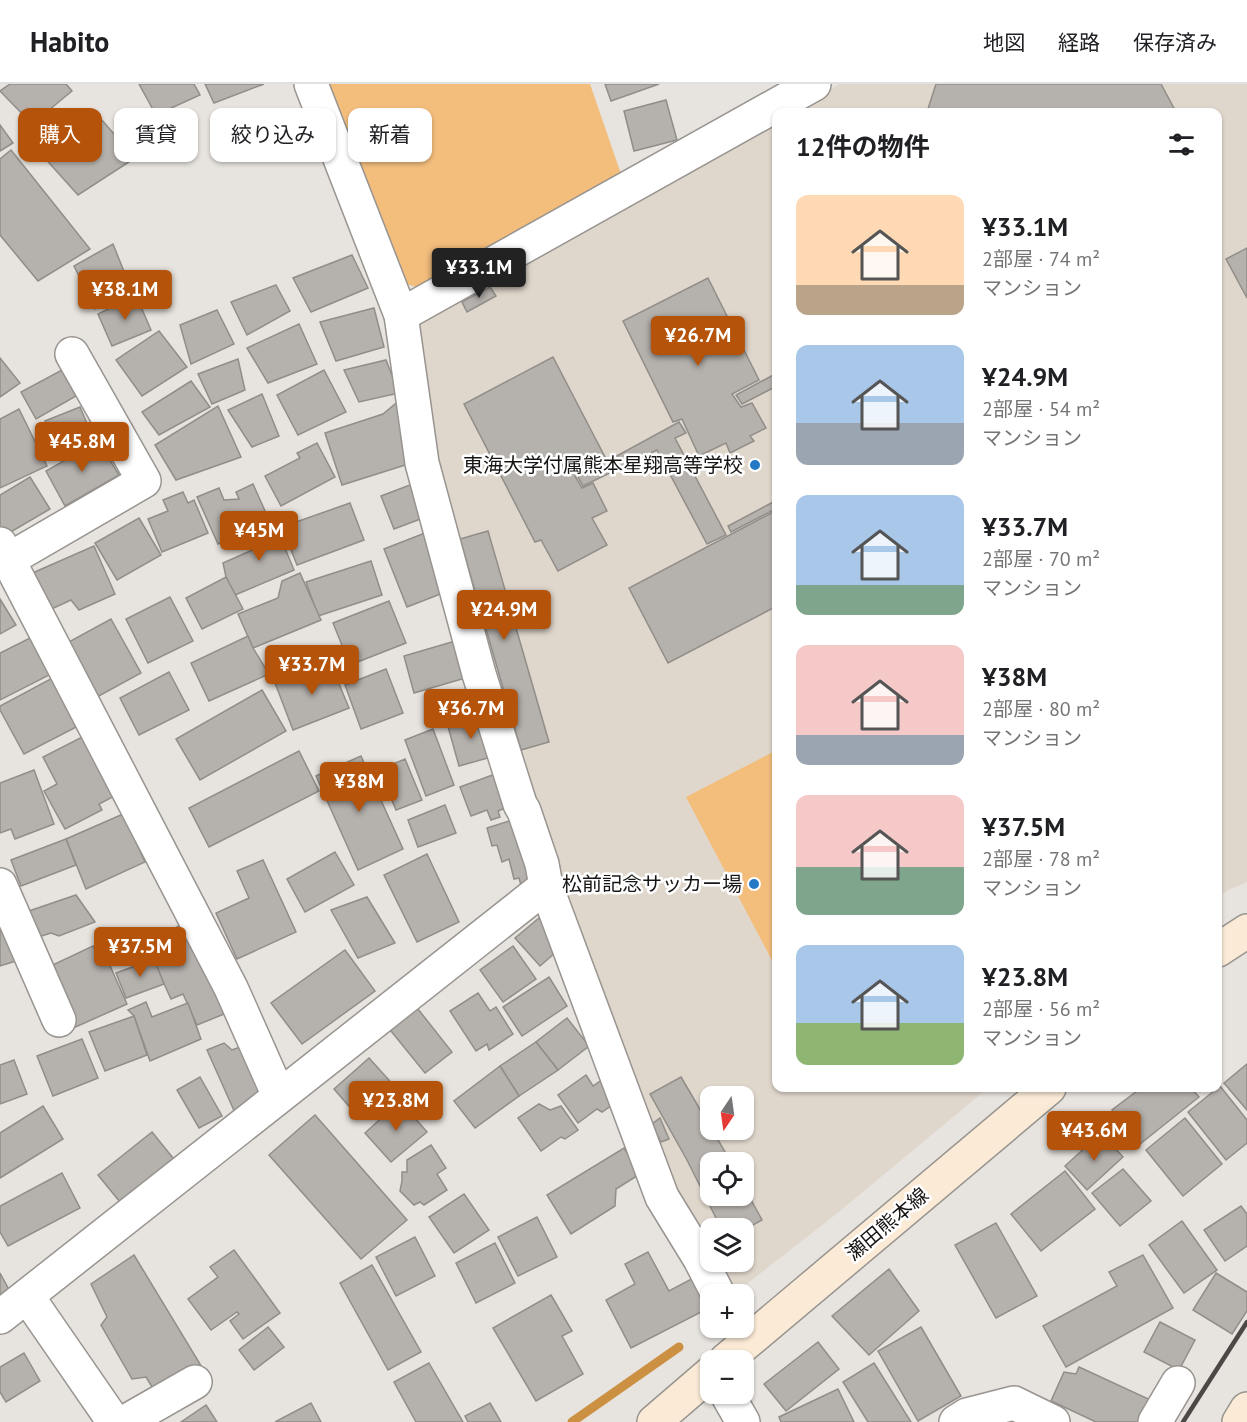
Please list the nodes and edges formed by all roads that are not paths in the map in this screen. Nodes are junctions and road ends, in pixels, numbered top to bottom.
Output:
1 (311, 84) edge
2 (814, 84) edge
3 (400, 315) junction
4 (72, 354) dead end
5 (4, 552) edge
6 (0, 885) edge
7 (546, 886) junction
8 (1247, 931) edge
9 (1222, 947) edge
10 (59, 1020) dead end
11 (1044, 1092) edge
12 (279, 1096) junction
13 (713, 1284) edge
14 (27, 1296) junction
15 (0, 1317) edge
16 (754, 1327) edge
17 (700, 1382) edge
18 (195, 1383) dead end
19 (1178, 1383) dead end
20 (733, 1404) edge
21 (1247, 1409) edge
22 (114, 1422) edge
23 (125, 1422) edge
24 (654, 1422) edge
25 (743, 1422) edge
26 (956, 1422) edge
27 (1053, 1422) edge
28 (1155, 1422) edge
29 (1239, 1422) edge

1 - 3 street
2 - 3 street
3 - 7 street
4 - 5 street
5 - 12 street
6 - 10 street
7 - 12 street
7 - 13 street
8 - 9 main road
11 - 16 main road, 瀬田熊本線
12 - 14 street
14 - 15 street
14 - 22 street
17 - 24 main road
18 - 23 street
19 - 28 street
20 - 25 street
21 - 29 main road
26 - 27 street

